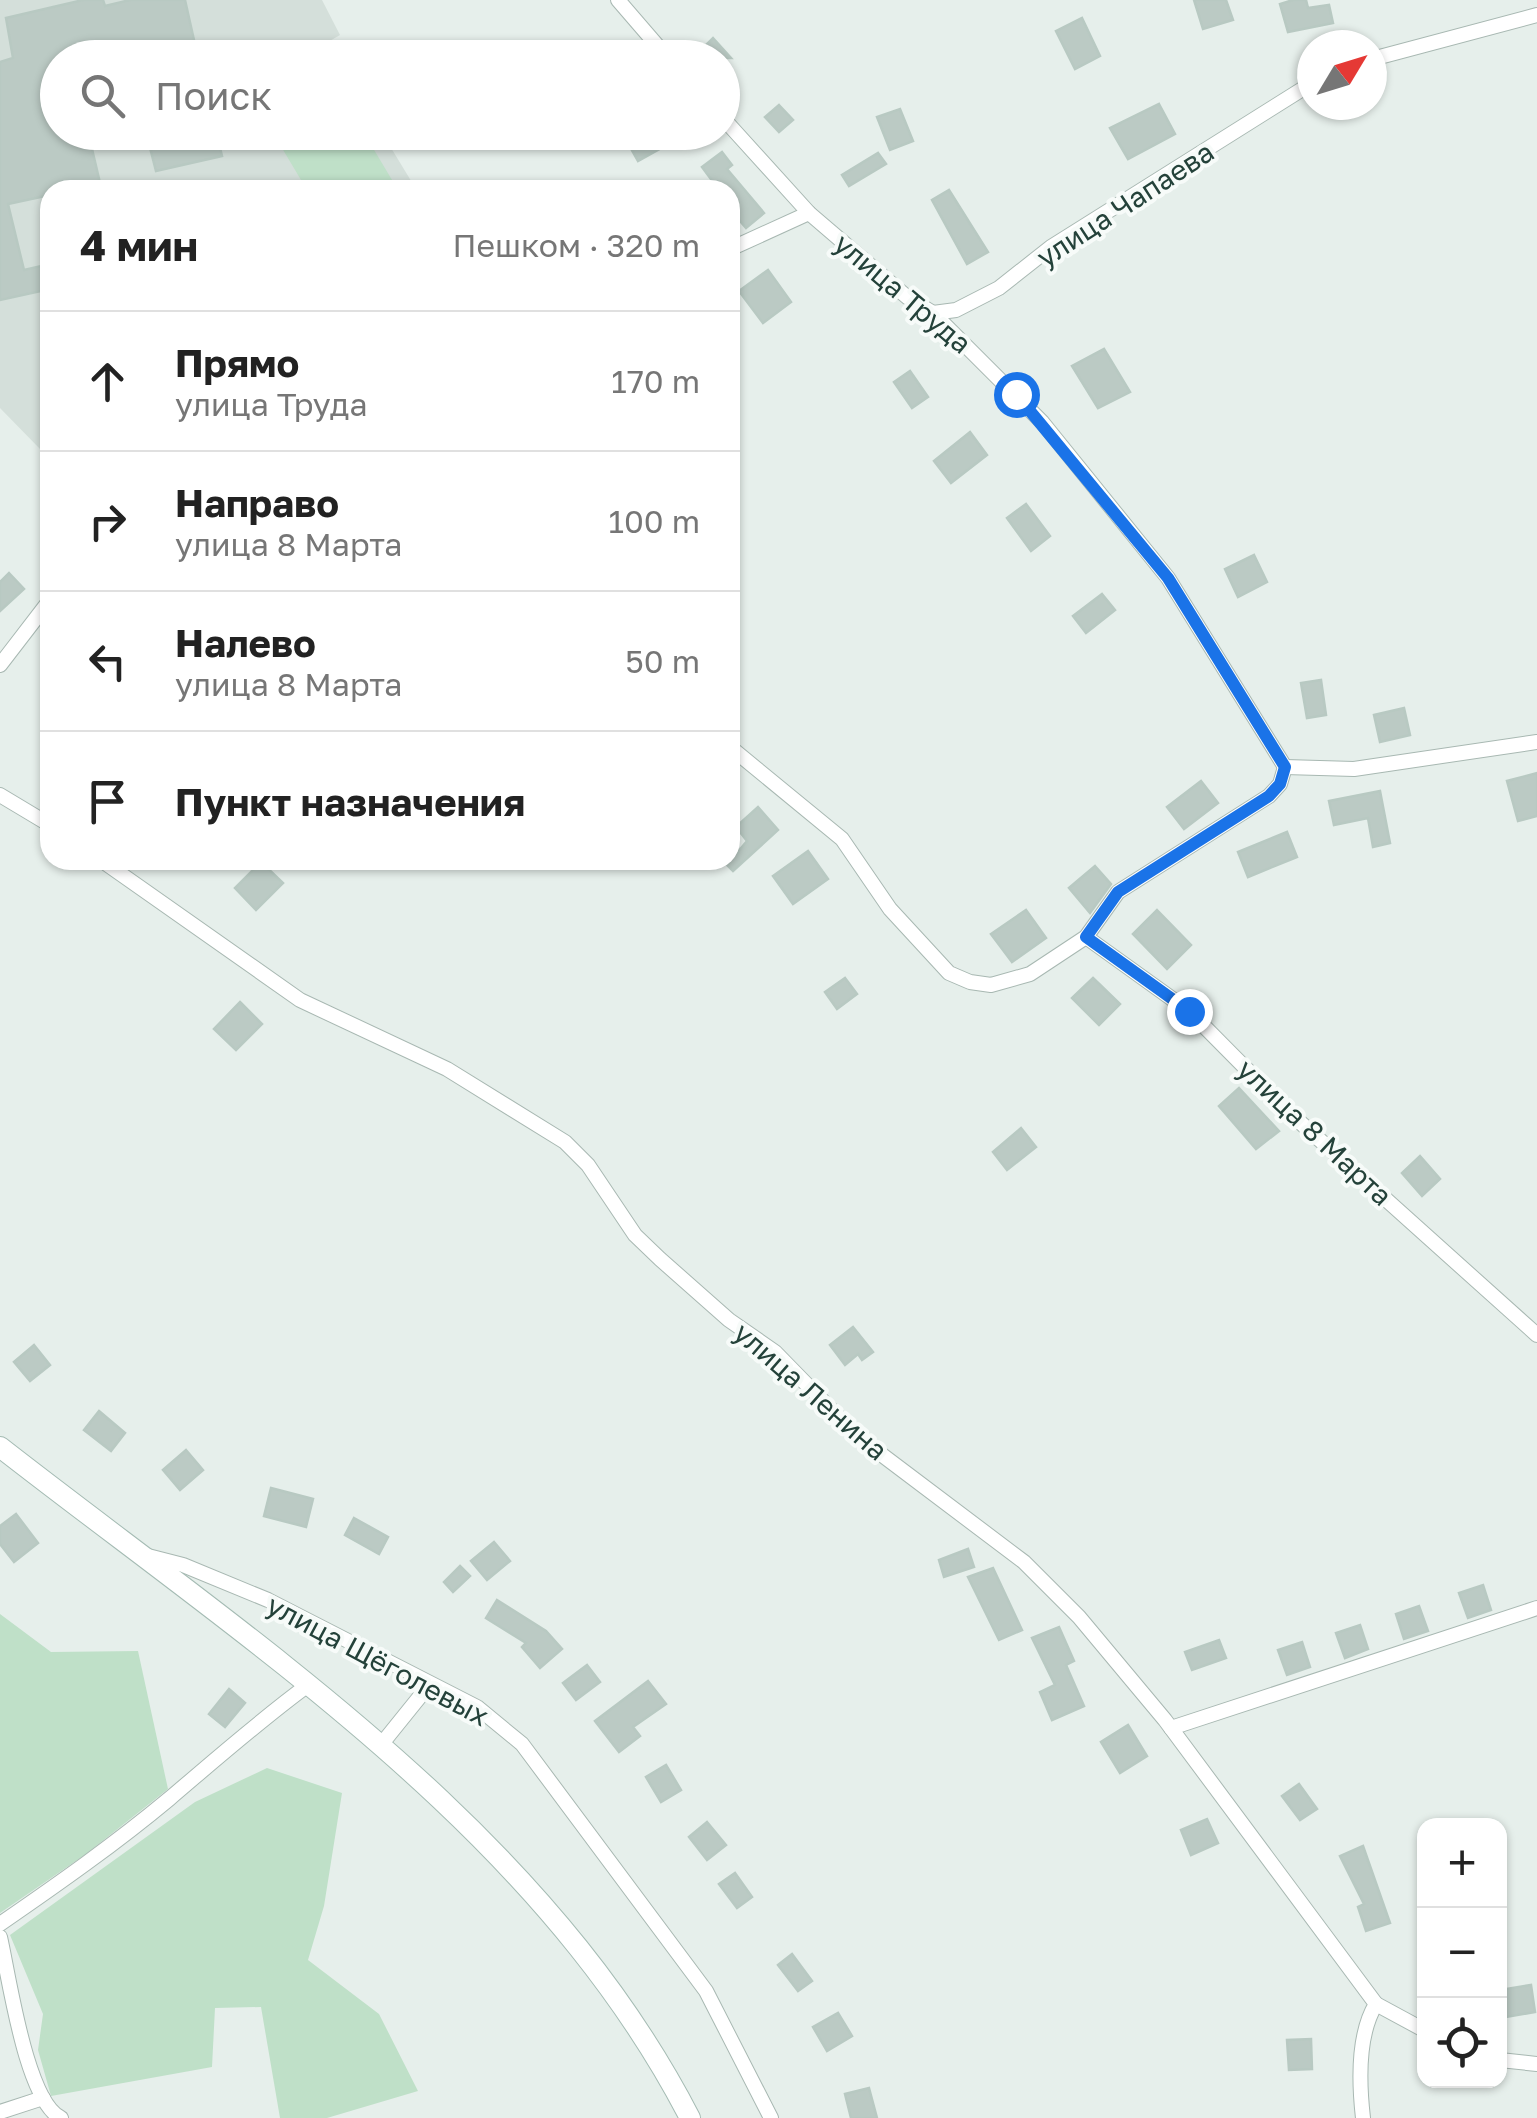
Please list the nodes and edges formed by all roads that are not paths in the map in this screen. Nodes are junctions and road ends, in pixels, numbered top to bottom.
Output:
1 (618, 0) edge
2 (1537, 14) edge
3 (652, 40) edge
4 (1387, 55) edge
5 (1297, 92) edge
6 (740, 137) edge
7 (809, 213) junction
8 (740, 244) edge
9 (933, 314) junction
10 (40, 613) edge
11 (0, 665) edge
12 (1537, 742) edge
13 (740, 755) edge
14 (1285, 767) junction
15 (0, 795) edge
16 (40, 819) edge
17 (115, 870) edge
18 (1086, 937) junction
19 (1537, 1335) edge
20 (0, 1447) edge
21 (137, 1554) junction
22 (1537, 1608) edge
23 (430, 1684) junction
24 (308, 1685) junction
25 (1171, 1728) junction
26 (380, 1746) junction
27 (0, 1924) edge
28 (0, 1937) edge
29 (1376, 2004) junction
30 (1417, 2026) edge
31 (1507, 2061) edge
32 (1537, 2064) edge
33 (42, 2098) junction
34 (0, 2112) edge
35 (62, 2118) edge
36 (690, 2118) edge
37 (771, 2118) edge
38 (1363, 2118) edge

1 - 3 street
2 - 4 street
5 - 9 street, улица Чапаева
6 - 7 street, улица Труда
7 - 8 street
7 - 9 street, улица Труда
9 - 14 street, улица Труда
10 - 11 street
12 - 14 street
13 - 18 street
14 - 18 street
15 - 16 street
17 - 25 street, улица Ленина
18 - 19 street, улица 8 Марта
20 - 21 main road, улица Щёголевых
21 - 23 street, улица Щёголевых
21 - 24 main road
22 - 25 street
23 - 26 street
23 - 37 street, улица Щёголевых
24 - 26 main road
24 - 27 street
25 - 29 street, улица Ленина
26 - 36 main road
28 - 33 street
29 - 30 street
29 - 38 street
31 - 32 street
33 - 34 street
33 - 35 street

